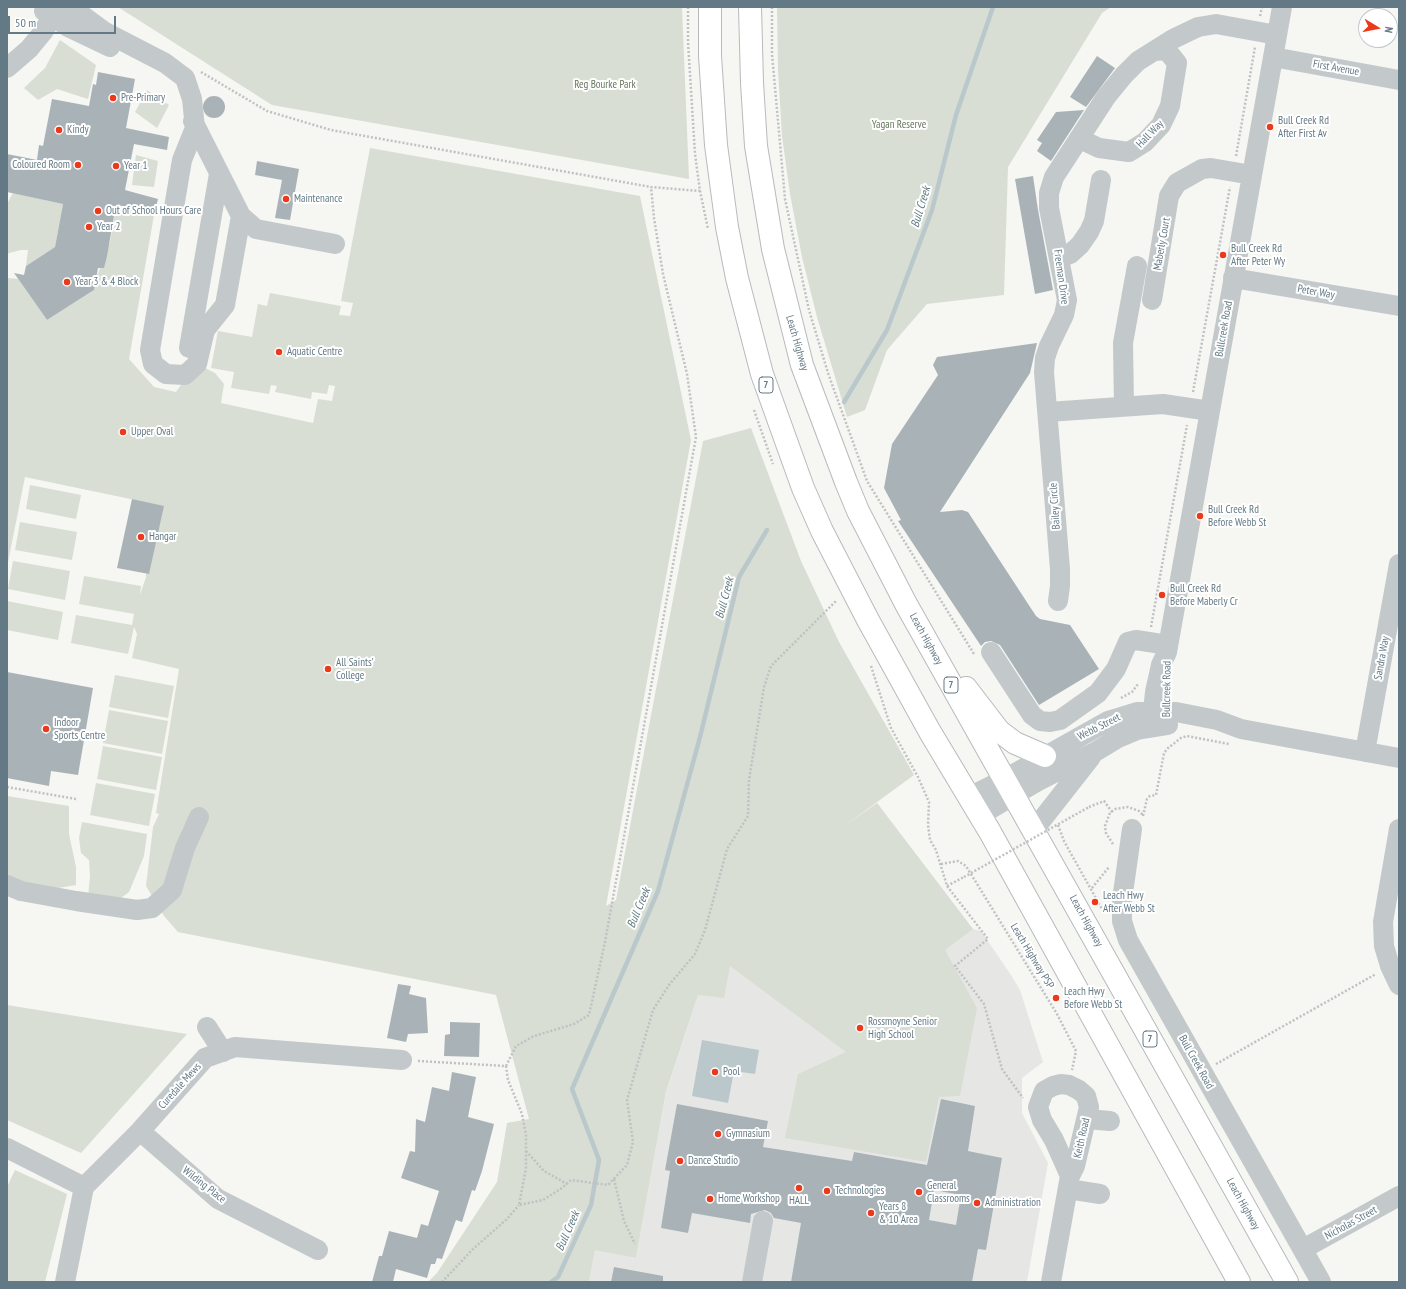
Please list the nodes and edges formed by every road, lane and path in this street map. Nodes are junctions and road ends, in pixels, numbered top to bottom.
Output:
1 (71, 7) edge
2 (710, 7) edge
3 (750, 7) edge
4 (772, 7) edge
5 (1262, 7) edge
6 (1282, 7) edge
7 (50, 10) edge
8 (1268, 33) junction
9 (1181, 48) junction
10 (1155, 51) junction
11 (7, 54) edge
12 (1273, 57) junction
13 (7, 68) edge
14 (199, 71) dead end
15 (1399, 80) edge
16 (195, 128) junction
17 (1080, 139) junction
18 (1243, 173) junction
19 (219, 174) junction
20 (1101, 180) dead end
21 (652, 187) junction
22 (700, 191) dead end
23 (241, 216) junction
24 (335, 244) dead end
25 (1060, 258) junction
26 (1137, 266) dead end
27 (1233, 278) junction
28 (1152, 300) dead end
29 (1399, 306) edge
30 (185, 376) junction
31 (1124, 406) junction
32 (1190, 407) junction
33 (1210, 411) junction
34 (1048, 412) junction
35 (1399, 564) edge
36 (837, 600) dead end
37 (1058, 600) dead end
38 (906, 604) junction
39 (1148, 642) junction
40 (1167, 649) junction
41 (983, 654) joint
42 (1141, 678) dead end
43 (1136, 687) dead end
44 (1164, 722) junction
45 (1095, 752) junction
46 (1365, 752) junction
47 (1045, 756) junction
48 (1399, 758) edge
49 (7, 787) edge
50 (1008, 788) junction
51 (969, 797) junction
52 (76, 799) dead end
53 (1112, 812) junction
54 (980, 815) junction
55 (199, 817) dead end
56 (1057, 819) dead end
57 (1140, 820) junction
58 (1399, 829) edge
59 (1033, 830) junction
60 (1116, 851) dead end
61 (1114, 864) dead end
62 (7, 885) edge
63 (947, 886) junction
64 (1092, 888) junction
65 (1103, 911) dead end
66 (1390, 966) junction
67 (1399, 985) edge
68 (207, 1027) dead end
69 (222, 1052) junction
70 (402, 1060) joint
71 (506, 1066) junction
72 (1202, 1072) junction
73 (1069, 1085) junction
74 (1027, 1104) dead end
75 (1087, 1119) junction
76 (1110, 1121) dead end
77 (140, 1131) junction
78 (7, 1148) edge
79 (526, 1151) junction
80 (614, 1179) junction
81 (1069, 1183) junction
82 (567, 1184) junction
83 (84, 1187) junction
84 (1100, 1194) dead end
85 (1399, 1196) edge
86 (518, 1205) junction
87 (763, 1221) dead end
88 (635, 1244) dead end
89 (1303, 1249) junction
90 (318, 1250) dead end
91 (65, 1282) edge
92 (442, 1282) edge
93 (752, 1282) edge
94 (1051, 1282) edge
95 (1239, 1282) edge
96 (1287, 1282) edge
97 (1321, 1282) edge

1 - 16 street
2 - 51 highway, 7
3 - 38 highway, Leach Highway / 7
4 - 41 path
5 - 8 path
6 - 8 street, Bullcreek Road
7 - 11 street
7 - 13 street
7 - 16 street
8 - 9 street, Freeman Drive
8 - 12 street, Bullcreek Road
8 - 18 path
9 - 10 street
9 - 10 street, Freeman Drive
9 - 17 street, Hall Way
10 - 17 street, Freeman Drive
12 - 15 street, First Avenue
12 - 18 street, Bullcreek Road
14 - 21 path
16 - 19 street
16 - 30 street
17 - 25 street, Freeman Drive
18 - 27 street, Bullcreek Road
18 - 28 street, Maberly Court
18 - 32 path
19 - 23 street
19 - 30 street
20 - 25 street
21 - 22 path
21 - 71 path
23 - 24 street
23 - 30 street
25 - 34 street, Freeman Drive
26 - 31 street
27 - 29 street, Peter Way
27 - 33 street, Bullcreek Road
31 - 32 street
31 - 34 street
32 - 33 street
32 - 39 path
33 - 40 street, Bullcreek Road
34 - 37 street, Bailey Circle
35 - 46 street, Sandra Way
36 - 80 path
38 - 47 highway
38 - 50 highway, Leach Highway / 7
39 - 40 street
39 - 41 street
40 - 44 street, Bullcreek Road
42 - 43 path
44 - 45 street, Webb Street
44 - 46 street, Webb Street
44 - 47 street, Webb Street
44 - 57 path
45 - 50 street, Webb Street
45 - 59 street, Webb Street
46 - 48 street, Webb Street
47 - 50 street, Webb Street
49 - 52 path
50 - 51 street, Webb Street
50 - 54 street, Webb Street
50 - 59 highway, Leach Highway / 7
51 - 54 highway, 7
53 - 57 path
53 - 60 path
53 - 63 path, bridge
54 - 95 highway, 7
55 - 62 street
56 - 64 path
57 - 72 street, Bull Creek Road
58 - 66 street
59 - 96 highway, Leach Highway / 7
61 - 64 path
63 - 73 path, Leach Highway PSP
63 - 74 path
64 - 65 path
66 - 67 street
66 - 72 path
68 - 69 street
69 - 70 street, Curedale Mews
69 - 77 street, Curedale Mews
70 - 71 path
71 - 79 path
72 - 89 street, Bull Creek Road
73 - 75 street, Keith Road
73 - 81 street, Keith Road
75 - 76 street
75 - 81 street, Keith Road
77 - 83 street, Curedale Mews
77 - 90 street, Wilding Place
78 - 83 street
79 - 82 path
79 - 86 path
80 - 82 path
80 - 88 path
81 - 84 street
81 - 94 street, Keith Road
82 - 86 path
83 - 91 street
85 - 89 street, Nicholas Street
86 - 92 path
87 - 93 street
89 - 97 street, Bull Creek Road

